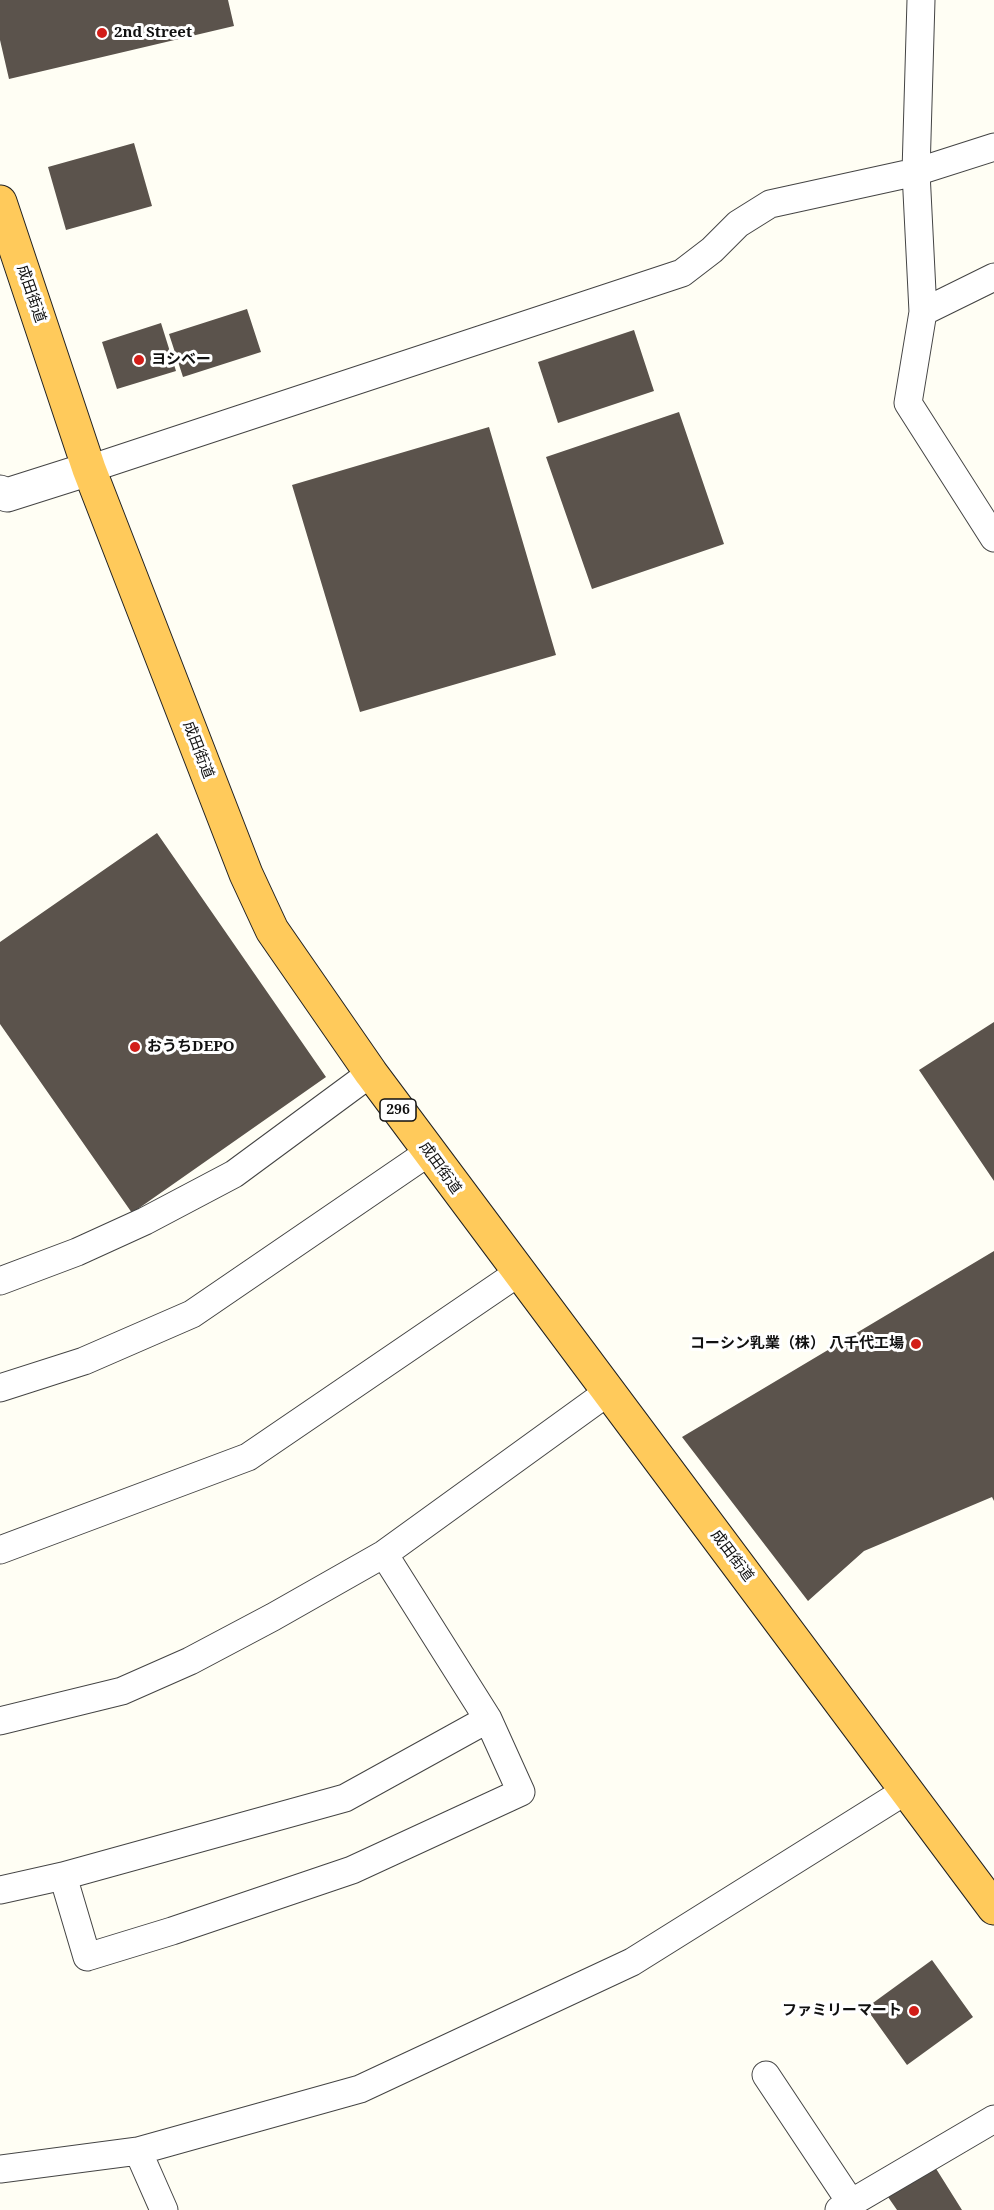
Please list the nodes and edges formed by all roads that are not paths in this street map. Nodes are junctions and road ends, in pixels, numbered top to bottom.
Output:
1 (921, 0) edge
2 (994, 147) edge
3 (916, 172) junction
4 (0, 202) edge
5 (994, 277) edge
6 (923, 312) junction
7 (89, 468) junction
8 (0, 492) edge
9 (994, 538) edge
10 (371, 1073) junction
11 (429, 1152) junction
12 (518, 1273) junction
13 (0, 1281) edge
14 (0, 1388) edge
15 (608, 1392) junction
16 (0, 1550) edge
17 (384, 1554) junction
18 (488, 1719) junction
19 (0, 1721) edge
20 (907, 1790) junction
21 (63, 1876) junction
22 (0, 1890) edge
23 (994, 1908) edge
24 (766, 2075) dead end
25 (994, 2119) edge
26 (138, 2151) junction
27 (0, 2169) edge
28 (845, 2206) edge
29 (164, 2210) edge

1 - 3 street
2 - 3 street
3 - 6 street
3 - 7 street
4 - 7 highway, 成田街道 / 296
5 - 6 street
6 - 9 street
7 - 8 street
7 - 10 highway, 成田街道 / 296
10 - 11 highway, 成田街道 / 296
10 - 13 street
11 - 12 highway, 成田街道 / 296
11 - 14 street
12 - 15 highway, 成田街道 / 296
12 - 16 street
15 - 17 street
15 - 20 highway, 成田街道 / 296
17 - 18 street
17 - 19 street
18 - 21 street
18 - 21 street
20 - 23 highway, 成田街道 / 296
20 - 26 street
21 - 22 street
24 - 28 street
25 - 28 street
26 - 27 street
26 - 29 street

